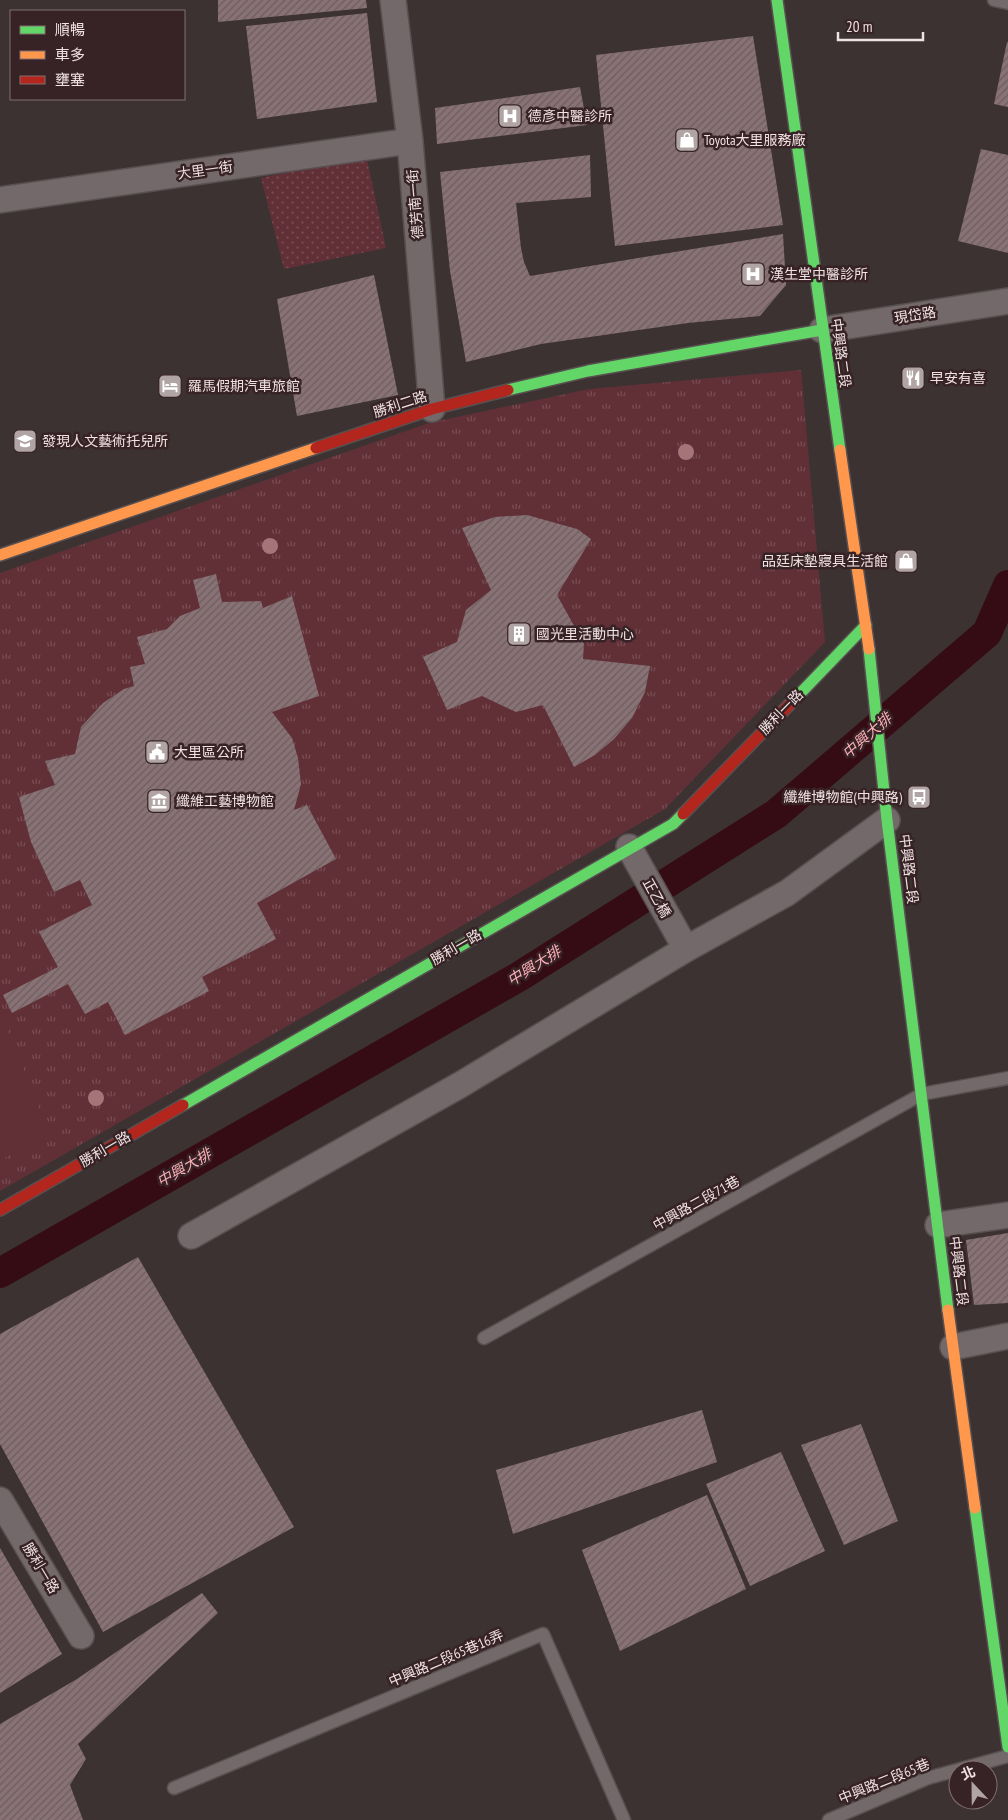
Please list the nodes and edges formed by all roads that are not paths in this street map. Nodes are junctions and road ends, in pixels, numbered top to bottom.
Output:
1 (393, 0) edge
2 (777, 0) edge
3 (994, 0) edge
4 (1008, 3) edge
5 (410, 141) junction
6 (0, 200) edge
7 (1008, 301) edge
8 (822, 330) junction
9 (432, 408) junction
10 (0, 555) edge
11 (866, 625) junction
12 (886, 808) junction
13 (629, 847) junction
14 (686, 949) junction
15 (1008, 1078) edge
16 (922, 1094) junction
17 (0, 1210) edge
18 (1008, 1216) edge
19 (938, 1225) junction
20 (191, 1236) dead end
21 (1008, 1336) edge
22 (484, 1338) dead end
23 (953, 1347) junction
24 (0, 1500) edge
25 (1001, 1629) edge
26 (81, 1636) dead end
27 (1008, 1747) edge
28 (1008, 1756) edge
29 (174, 1788) dead end
30 (624, 1820) edge
31 (829, 1820) edge

1 - 5 street, 德芳南一街
2 - 8 street, 中興路二段
3 - 4 lane
5 - 6 street, 大里一街
5 - 9 street, 德芳南一街
7 - 8 street, 現岱路
8 - 9 street, 勝利二路
8 - 11 street, 中興路二段
9 - 10 street, 勝利二路
11 - 12 street, 中興路二段
11 - 13 street, 勝利一路
12 - 14 street
12 - 16 street, 中興路二段
13 - 14 street, 正乙橋
13 - 17 street, 勝利一路
14 - 20 street
15 - 16 lane, 中興路二段71巷
16 - 19 street, 中興路二段
16 - 22 lane, 中興路二段71巷
18 - 19 street
19 - 23 street, 中興路二段
21 - 23 street
23 - 25 street, 中興路二段
24 - 26 street, 勝利一路
25 - 27 street, 中興路二段
28 - 31 lane, 中興路二段65巷
29 - 30 lane, 中興路二段65巷16弄

